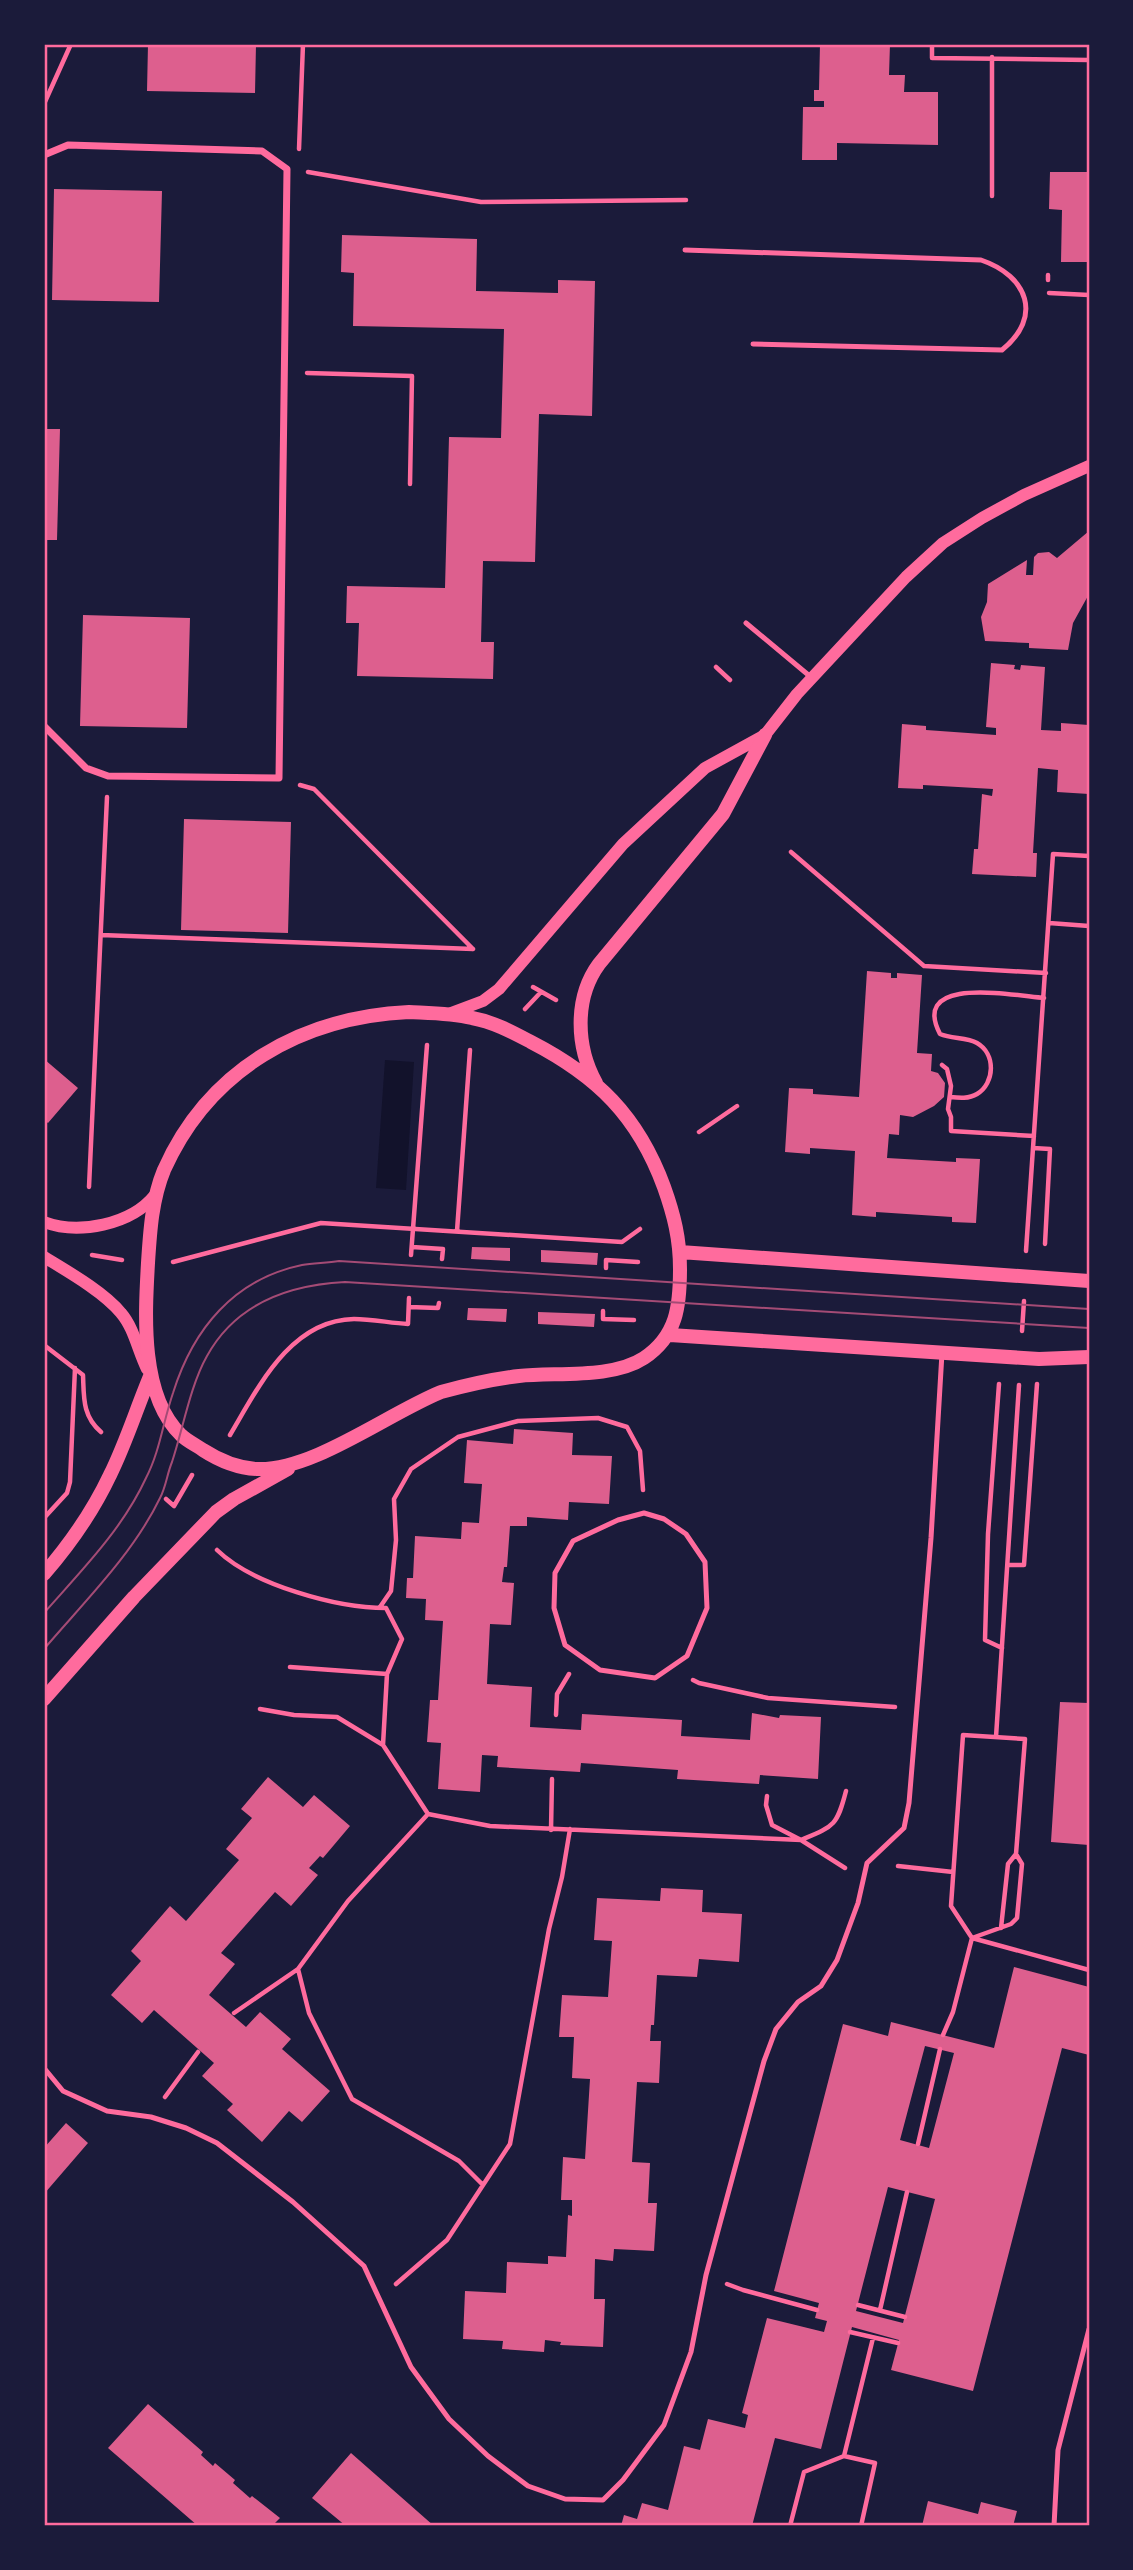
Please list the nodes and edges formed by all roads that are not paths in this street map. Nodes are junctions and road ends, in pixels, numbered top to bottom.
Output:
1 (44, 155) edge
2 (685, 250) dead end
3 (753, 344) dead end
4 (1089, 466) edge
5 (746, 623) dead end
6 (812, 678) junction
7 (44, 726) edge
8 (765, 735) junction
9 (443, 1014) junction
10 (598, 1087) junction
11 (155, 1195) junction
12 (44, 1222) edge
13 (680, 1252) junction
14 (44, 1257) edge
15 (1089, 1281) edge
16 (670, 1335) junction
17 (943, 1353) junction
18 (1089, 1357) edge
19 (150, 1374) junction
20 (312, 1457) junction
21 (44, 1574) edge
22 (672, 1666) joint
23 (44, 1699) edge
24 (44, 2068) edge
25 (1089, 2329) edge
26 (1054, 2526) edge

1 - 7 street
2 - 3 lane
4 - 6 street
5 - 6 lane
6 - 8 street
8 - 9 street
8 - 10 main road
9 - 10 main road
9 - 11 main road
10 - 13 main road
11 - 12 street
11 - 19 main road
13 - 15 main road
13 - 16 main road
14 - 19 street
16 - 17 main road
16 - 20 main road
17 - 18 main road
17 - 24 lane
19 - 20 main road
19 - 21 main road
20 - 23 main road
22 - 22 lane
25 - 26 lane

